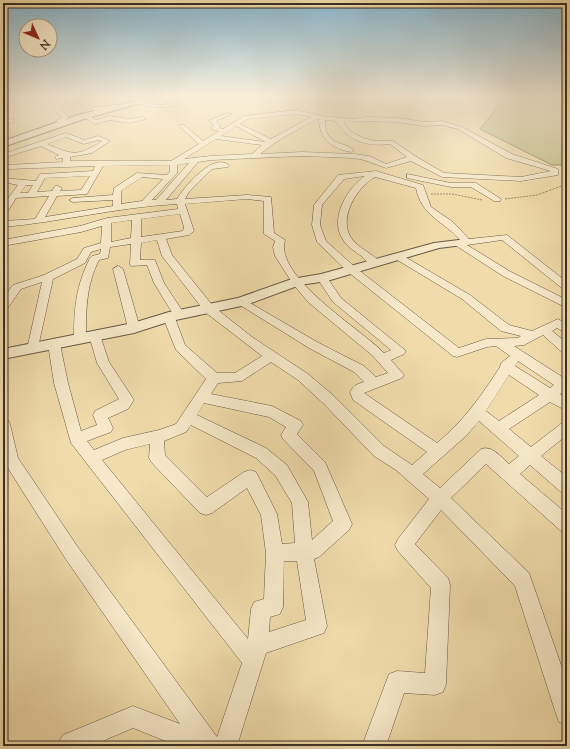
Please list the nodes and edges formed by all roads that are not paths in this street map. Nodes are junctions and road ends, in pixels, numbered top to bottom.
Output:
1 (36, 131) edge
2 (188, 131) edge
3 (225, 131) edge
4 (248, 131) edge
5 (291, 131) edge
6 (322, 131) edge
7 (347, 131) edge
8 (465, 131) edge
9 (215, 137) junction
10 (268, 142) junction
11 (323, 142) junction
12 (4, 143) edge
13 (41, 144) junction
14 (203, 144) junction
15 (311, 154) junction
16 (186, 155) junction
17 (3, 156) edge
18 (254, 158) junction
19 (412, 158) junction
20 (3, 160) edge
21 (67, 160) junction
22 (196, 160) junction
23 (173, 163) junction
24 (80, 164) junction
25 (100, 164) junction
26 (386, 166) junction
27 (3, 169) edge
28 (96, 173) junction
29 (375, 174) junction
30 (66, 176) junction
31 (169, 177) junction
32 (3, 180) edge
33 (41, 180) junction
34 (24, 183) junction
35 (54, 193) junction
36 (31, 195) junction
37 (13, 196) junction
38 (497, 199) dead end
39 (180, 201) junction
40 (49, 202) junction
41 (117, 202) junction
42 (158, 202) junction
43 (145, 203) junction
44 (183, 211) junction
45 (3, 212) edge
46 (137, 217) junction
47 (38, 221) junction
48 (107, 221) junction
49 (3, 224) edge
50 (161, 237) junction
51 (136, 240) junction
52 (463, 242) junction
53 (3, 244) edge
54 (106, 244) junction
55 (397, 256) junction
56 (375, 262) junction
57 (118, 269) dead end
58 (352, 270) junction
59 (48, 278) junction
60 (322, 278) junction
61 (297, 282) junction
62 (567, 287) edge
63 (240, 302) junction
64 (567, 304) edge
65 (3, 306) edge
66 (209, 309) junction
67 (174, 316) junction
68 (134, 328) junction
69 (567, 330) edge
70 (538, 333) junction
71 (95, 335) junction
72 (80, 338) junction
73 (498, 342) junction
74 (54, 344) junction
75 (33, 349) junction
76 (567, 350) edge
77 (518, 353) junction
78 (3, 354) edge
79 (271, 356) junction
80 (382, 359) junction
81 (506, 366) junction
82 (214, 378) junction
83 (375, 384) junction
84 (565, 386) edge
85 (549, 395) junction
86 (201, 397) junction
87 (567, 406) edge
88 (478, 412) junction
89 (188, 417) junction
90 (3, 424) edge
91 (567, 427) edge
92 (498, 429) junction
93 (157, 437) junction
94 (76, 439) junction
95 (437, 451) junction
96 (529, 455) junction
97 (92, 458) junction
98 (412, 474) junction
99 (508, 474) junction
100 (567, 487) edge
101 (440, 498) junction
102 (567, 525) edge
103 (304, 551) junction
104 (275, 553) junction
105 (256, 654) junction
106 (567, 714) edge
107 (68, 746) edge
108 (198, 746) edge
109 (209, 746) edge
110 (225, 746) edge
111 (374, 746) edge

1 - 12 street
2 - 14 street
3 - 9 street
4 - 10 street
5 - 10 street
6 - 11 street
7 - 19 street
8 - 19 street
9 - 10 street
9 - 14 street
10 - 18 street
11 - 15 street
11 - 26 street
13 - 17 street
13 - 21 street
13 - 21 street
14 - 16 street
15 - 18 street
15 - 26 street
16 - 21 street
16 - 23 street
18 - 22 street
18 - 39 street
19 - 26 street
20 - 21 street
21 - 24 street
21 - 27 street
22 - 23 street
22 - 42 street
23 - 25 street
23 - 31 street
24 - 25 street
24 - 33 street
25 - 28 street
26 - 29 street
26 - 38 street
28 - 30 street
28 - 35 street
29 - 52 street
29 - 56 street
29 - 58 street
30 - 33 street
30 - 35 street
31 - 41 street
31 - 43 street
32 - 34 street
33 - 34 street
33 - 36 street
34 - 37 street
35 - 36 street
35 - 40 street
36 - 37 street
37 - 45 street
39 - 42 street
39 - 44 street
39 - 61 street
40 - 41 street
40 - 47 street
41 - 43 street
41 - 47 street
42 - 43 street
44 - 46 street
44 - 50 street
46 - 48 street
46 - 51 street
47 - 49 street
48 - 53 street
48 - 54 street
50 - 51 street
50 - 66 street
51 - 54 street
51 - 67 street
52 - 55 street
52 - 62 street
52 - 64 street
54 - 59 street
54 - 72 street
55 - 56 street
55 - 70 street
56 - 58 street
57 - 68 street
58 - 60 street
58 - 73 street
59 - 65 street
59 - 75 street
60 - 61 street
60 - 80 street
61 - 63 street
61 - 80 street
63 - 66 street
63 - 83 street
66 - 67 street
66 - 79 street
67 - 68 street
67 - 82 street
68 - 71 street
69 - 70 street
70 - 73 street
70 - 76 street
71 - 72 street
71 - 94 street
72 - 74 street
73 - 77 street
74 - 75 street
74 - 94 street
75 - 78 street
77 - 81 street
77 - 84 street
79 - 82 street
79 - 98 street
80 - 83 street
81 - 85 street
81 - 88 street
82 - 86 street
83 - 95 street
84 - 85 street
85 - 87 street
85 - 92 street
86 - 89 street
86 - 103 street
88 - 92 street
88 - 95 street
89 - 93 street
89 - 103 street
90 - 109 street
91 - 96 street
92 - 96 street
93 - 97 street
93 - 104 street
94 - 97 street
95 - 98 street
96 - 99 street
96 - 100 street
97 - 105 street
98 - 101 street
99 - 101 street
99 - 102 street
101 - 106 street
101 - 111 street
103 - 104 street
103 - 105 street
104 - 105 street
105 - 110 street
107 - 108 street

